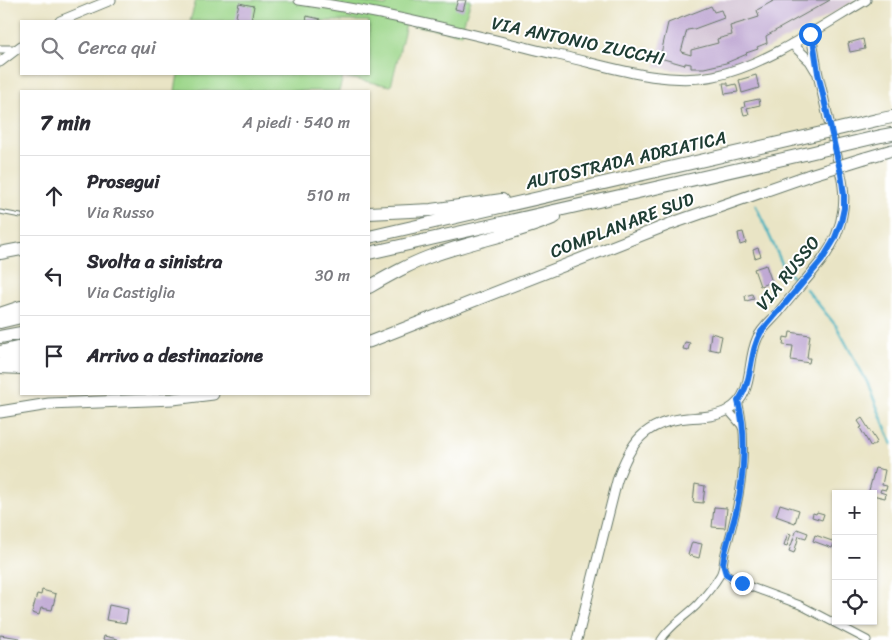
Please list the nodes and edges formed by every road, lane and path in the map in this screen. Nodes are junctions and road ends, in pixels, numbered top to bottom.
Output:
1 (111, 0) edge
2 (299, 0) edge
3 (866, 0) edge
4 (328, 2) edge
5 (62, 20) edge
6 (810, 34) junction
7 (792, 44) junction
8 (20, 47) edge
9 (0, 49) edge
10 (0, 62) edge
11 (818, 73) junction
12 (892, 117) edge
13 (887, 135) edge
14 (892, 150) edge
15 (525, 201) junction
16 (577, 206) junction
17 (0, 212) edge
18 (370, 213) edge
19 (20, 216) edge
20 (370, 237) edge
21 (20, 249) edge
22 (0, 253) edge
23 (370, 253) edge
24 (370, 286) edge
25 (20, 307) edge
26 (0, 314) edge
27 (20, 317) edge
28 (0, 322) edge
29 (20, 333) edge
30 (0, 338) edge
31 (370, 342) edge
32 (20, 347) edge
33 (0, 352) edge
34 (20, 358) edge
35 (0, 366) edge
36 (20, 368) edge
37 (205, 395) edge
38 (738, 401) junction
39 (728, 410) junction
40 (0, 412) edge
41 (743, 430) junction
42 (723, 570) junction
43 (577, 640) edge
44 (661, 640) edge
45 (867, 640) edge

1 - 5 street
2 - 4 street, VIA ANTONIO ZUCCHI
3 - 6 street, VIA ANTONIO ZUCCHI
4 - 7 street, VIA ANTONIO ZUCCHI
6 - 7 street, VIA ANTONIO ZUCCHI
6 - 11 street, VIA RUSSO
7 - 11 street, VIA RUSSO
8 - 9 street
8 - 10 street
11 - 38 street, VIA RUSSO
12 - 15 highway, AUTOSTRADA ADRIATICA, bridge
13 - 16 highway, AUTOSTRADA ADRIATICA, bridge
14 - 31 highway, COMPLANARE SUD, bridge
15 - 18 highway
15 - 20 highway, AUTOSTRADA ADRIATICA
16 - 23 highway, AUTOSTRADA ADRIATICA
16 - 24 highway
17 - 19 lane
21 - 22 highway
25 - 26 highway
27 - 28 highway
29 - 30 highway
32 - 33 highway
34 - 35 highway
35 - 36 highway
37 - 40 highway
38 - 39 street, VIA RUSSO
38 - 41 street
39 - 41 street
39 - 43 street
41 - 42 street
42 - 44 street
42 - 45 street

